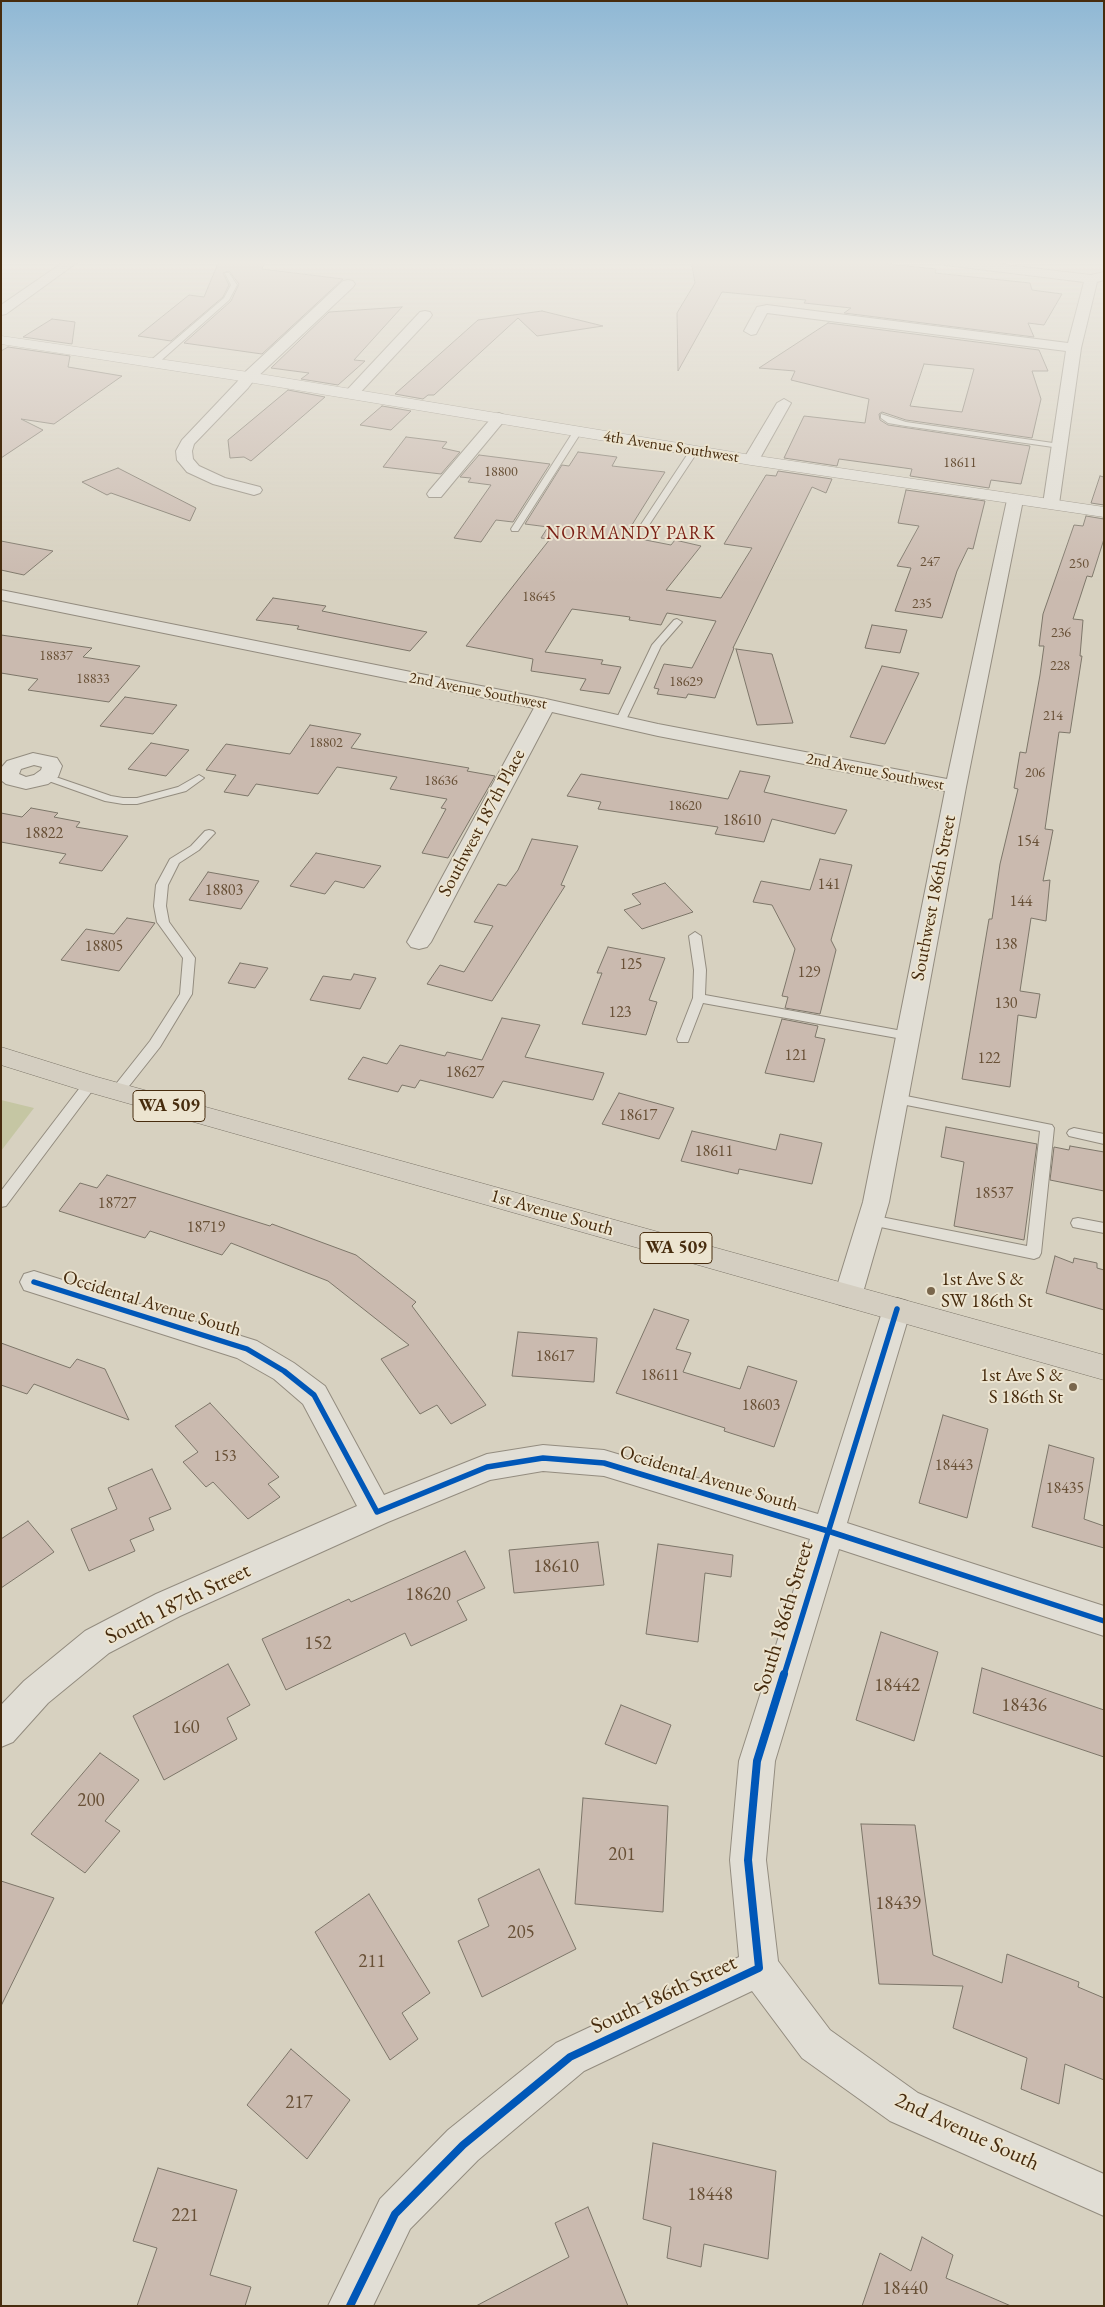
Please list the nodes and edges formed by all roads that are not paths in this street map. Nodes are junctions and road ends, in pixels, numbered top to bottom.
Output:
1 (191, 369) edge
2 (257, 369) edge
3 (375, 369) edge
4 (1071, 369) edge
5 (248, 377) junction
6 (352, 394) junction
7 (784, 403) dead end
8 (884, 416) dead end
9 (499, 418) junction
10 (578, 431) junction
11 (1060, 446) junction
12 (694, 450) junction
13 (750, 460) junction
14 (254, 490) dead end
15 (435, 494) dead end
16 (1015, 500) junction
17 (1051, 504) junction
18 (1104, 512) edge
19 (644, 526) dead end
20 (515, 529) dead end
21 (1, 595) edge
22 (677, 622) dead end
23 (546, 705) junction
24 (620, 722) junction
25 (8, 761) edge
26 (47, 777) joint
27 (199, 778) dead end
28 (956, 787) junction
29 (209, 833) dead end
30 (695, 936) dead end
31 (419, 942) dead end
32 (699, 998) junction
33 (908, 1036) junction
34 (682, 1039) dead end
35 (1, 1056) edge
36 (90, 1084) junction
37 (117, 1092) junction
38 (896, 1099) junction
39 (1074, 1133) dead end
40 (1104, 1139) edge
41 (1, 1202) edge
42 (871, 1220) junction
43 (1078, 1223) dead end
44 (1104, 1228) edge
45 (34, 1282) dead end
46 (848, 1296) junction
47 (898, 1309) junction
48 (1104, 1368) edge
49 (377, 1512) junction
50 (828, 1532) junction
51 (1104, 1621) edge
52 (1, 1730) edge
53 (759, 1968) junction
54 (1104, 2195) edge
55 (350, 2306) edge

1 - 5 street, 4th Avenue Southwest
2 - 5 street
3 - 6 street
4 - 11 street
5 - 6 street, 4th Avenue Southwest
5 - 14 street
6 - 9 street, 4th Avenue Southwest
7 - 13 street
8 - 11 lane
9 - 10 street, 4th Avenue Southwest
9 - 15 street
10 - 12 street, 4th Avenue Southwest
10 - 20 lane
11 - 17 street
12 - 13 street, 4th Avenue Southwest
12 - 19 lane
13 - 16 street, 4th Avenue Southwest
16 - 17 street, 4th Avenue Southwest
16 - 28 street, Southwest 186th Street
17 - 18 street, 4th Avenue Southwest
21 - 23 street, 2nd Avenue Southwest
22 - 24 lane
23 - 24 street, 2nd Avenue Southwest
23 - 31 street, Southwest 187th Place
24 - 28 street, 2nd Avenue Southwest
25 - 26 street
26 - 27 lane
28 - 33 street, Southwest 186th Street
29 - 37 lane
30 - 32 lane
32 - 33 lane
32 - 34 lane
33 - 38 street, Southwest 186th Street
35 - 36 main road, 1st Avenue South / WA 509
36 - 37 main road, 1st Avenue South / WA 509
36 - 41 lane
37 - 46 main road, 1st Avenue South / WA 509
38 - 42 street, Southwest 186th Street
38 - 42 lane
39 - 40 lane
42 - 46 street, Southwest 186th Street
43 - 44 lane
45 - 49 street, Occidental Avenue South
46 - 47 main road, 1st Avenue South / WA 509
47 - 48 main road, 1st Avenue South / WA 509
47 - 50 street, South 186th Street
49 - 50 street, Occidental Avenue South
49 - 52 street, South 187th Street
50 - 51 street, Occidental Avenue South
50 - 53 street, South 186th Street
53 - 54 street, 2nd Avenue South
53 - 55 street, South 186th Street

